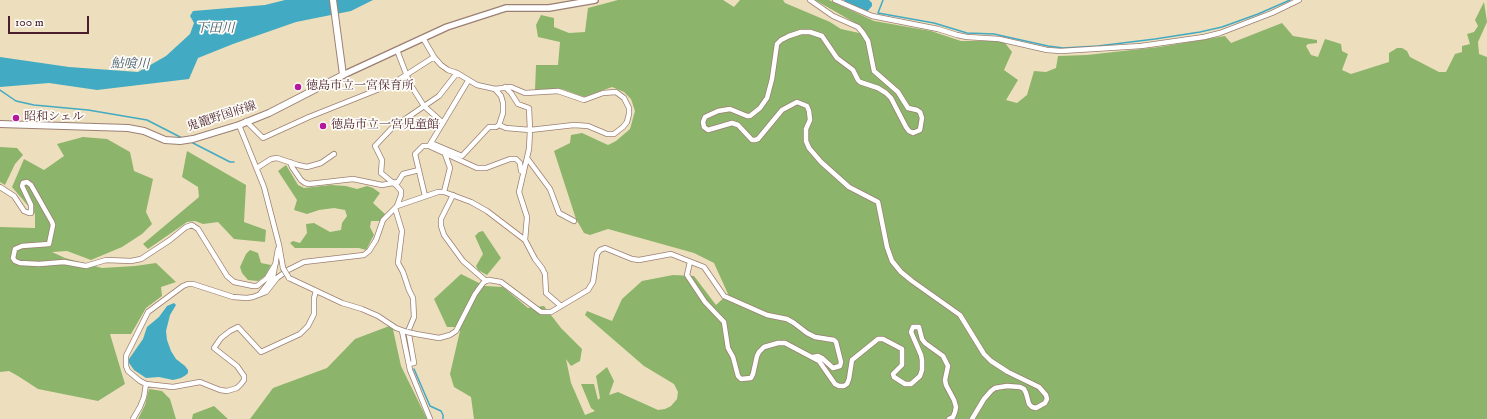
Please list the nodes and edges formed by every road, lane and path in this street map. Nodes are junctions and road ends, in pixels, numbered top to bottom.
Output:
1 (333, 0) edge
2 (595, 0) edge
3 (810, 0) edge
4 (834, 0) edge
5 (1299, 0) edge
6 (423, 38) junction
7 (397, 50) junction
8 (434, 56) junction
9 (457, 73) junction
10 (407, 74) junction
11 (343, 75) junction
12 (468, 81) junction
13 (506, 87) junction
14 (495, 89) junction
15 (424, 106) junction
16 (246, 121) junction
17 (443, 123) junction
18 (0, 124) edge
19 (239, 125) junction
20 (499, 125) junction
21 (530, 130) junction
22 (430, 144) junction
23 (334, 154) dead end
24 (445, 154) junction
25 (528, 158) junction
26 (290, 162) junction
27 (257, 168) junction
28 (419, 170) junction
29 (524, 172) junction
30 (394, 183) junction
31 (0, 187) edge
32 (444, 192) junction
33 (453, 195) junction
34 (425, 196) junction
35 (396, 207) junction
36 (574, 221) dead end
37 (525, 240) junction
38 (279, 245) junction
39 (690, 262) junction
40 (276, 263) junction
41 (486, 281) junction
42 (316, 291) junction
43 (260, 294) junction
44 (561, 306) junction
45 (405, 332) junction
46 (812, 357) junction
47 (409, 364) junction
48 (146, 384) junction
49 (133, 419) edge
50 (430, 419) edge
51 (949, 419) edge
52 (972, 419) edge

1 - 11 main road
2 - 6 street
3 - 52 street
4 - 5 street
6 - 7 street
6 - 8 street
7 - 10 street
7 - 11 street
8 - 9 street
8 - 10 street
9 - 12 street
9 - 15 street
10 - 15 street
10 - 16 street
11 - 16 main road, 鬼籠野国府線
12 - 14 street
12 - 17 street
13 - 14 street
13 - 21 street
13 - 21 street
14 - 20 street
15 - 17 street
15 - 30 street
16 - 19 main road, 鬼籠野国府線
17 - 22 street
18 - 19 main road, 鬼籠野国府線
19 - 27 street
20 - 21 street
20 - 22 street
21 - 25 street
22 - 24 street
22 - 28 street
23 - 26 street
24 - 29 street
24 - 32 street
25 - 29 street
25 - 36 street
26 - 27 street
26 - 30 street
27 - 38 street
28 - 30 street
28 - 34 street
29 - 37 street
30 - 35 street
31 - 40 street
32 - 33 street
32 - 34 street
33 - 37 street
33 - 41 street
34 - 35 street
35 - 43 street
35 - 47 street
37 - 44 street
38 - 40 street
38 - 42 street, bridge
39 - 44 street
39 - 46 street
39 - 46 street
40 - 43 street
41 - 44 street
41 - 45 street, bridge
42 - 45 street
42 - 48 street
43 - 48 street
45 - 47 street
46 - 51 street
47 - 50 street
48 - 49 street

